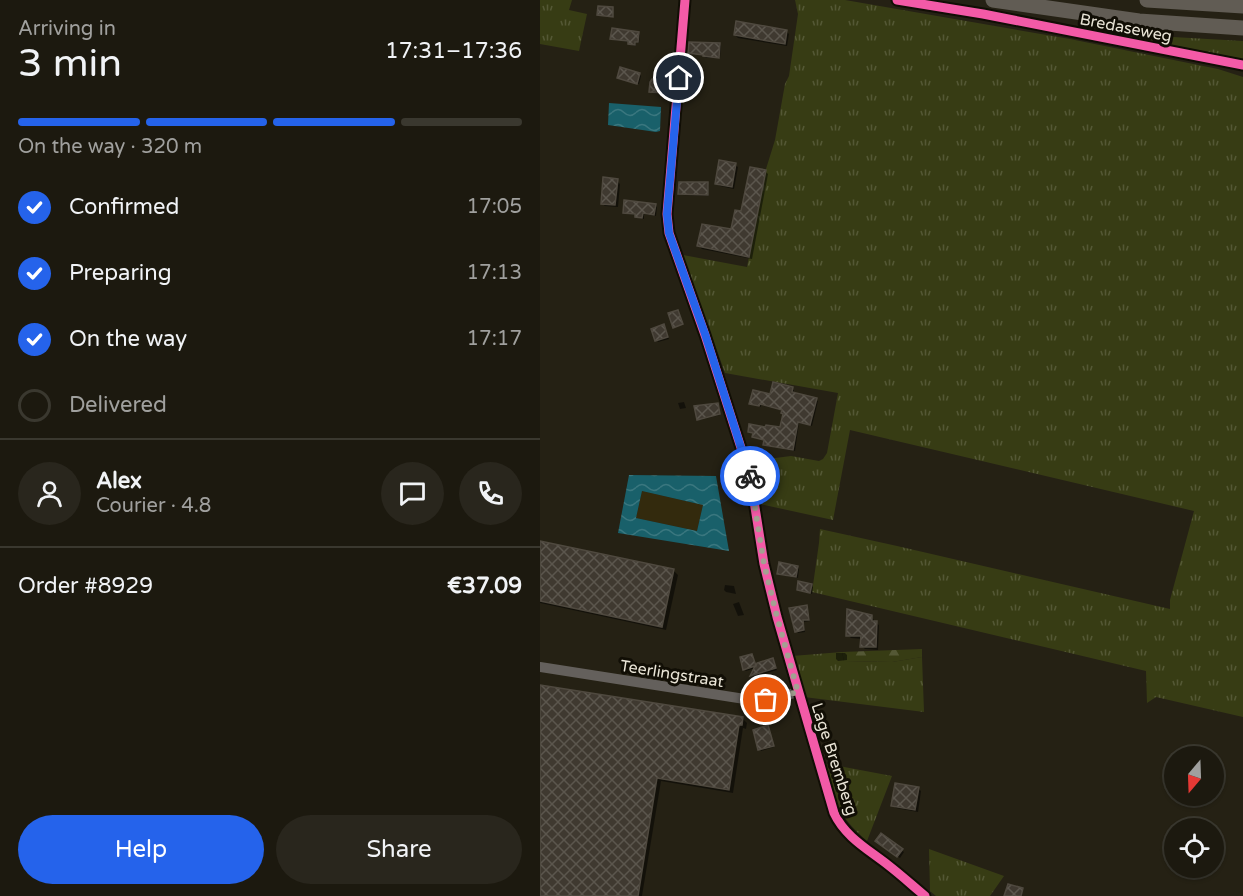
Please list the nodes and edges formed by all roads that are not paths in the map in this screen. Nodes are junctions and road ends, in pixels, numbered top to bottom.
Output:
1 (685, 0) edge
2 (897, 0) edge
3 (993, 0) edge
4 (1147, 0) edge
5 (1243, 6) edge
6 (1243, 28) edge
7 (1243, 65) edge
8 (540, 668) edge
9 (798, 692) junction
10 (925, 896) edge

1 - 9 street, Lage Bremberg
2 - 7 street, Bredaseweg
3 - 6 highway
4 - 5 highway
8 - 9 street, Teerlingstraat
9 - 10 street, Lage Bremberg

